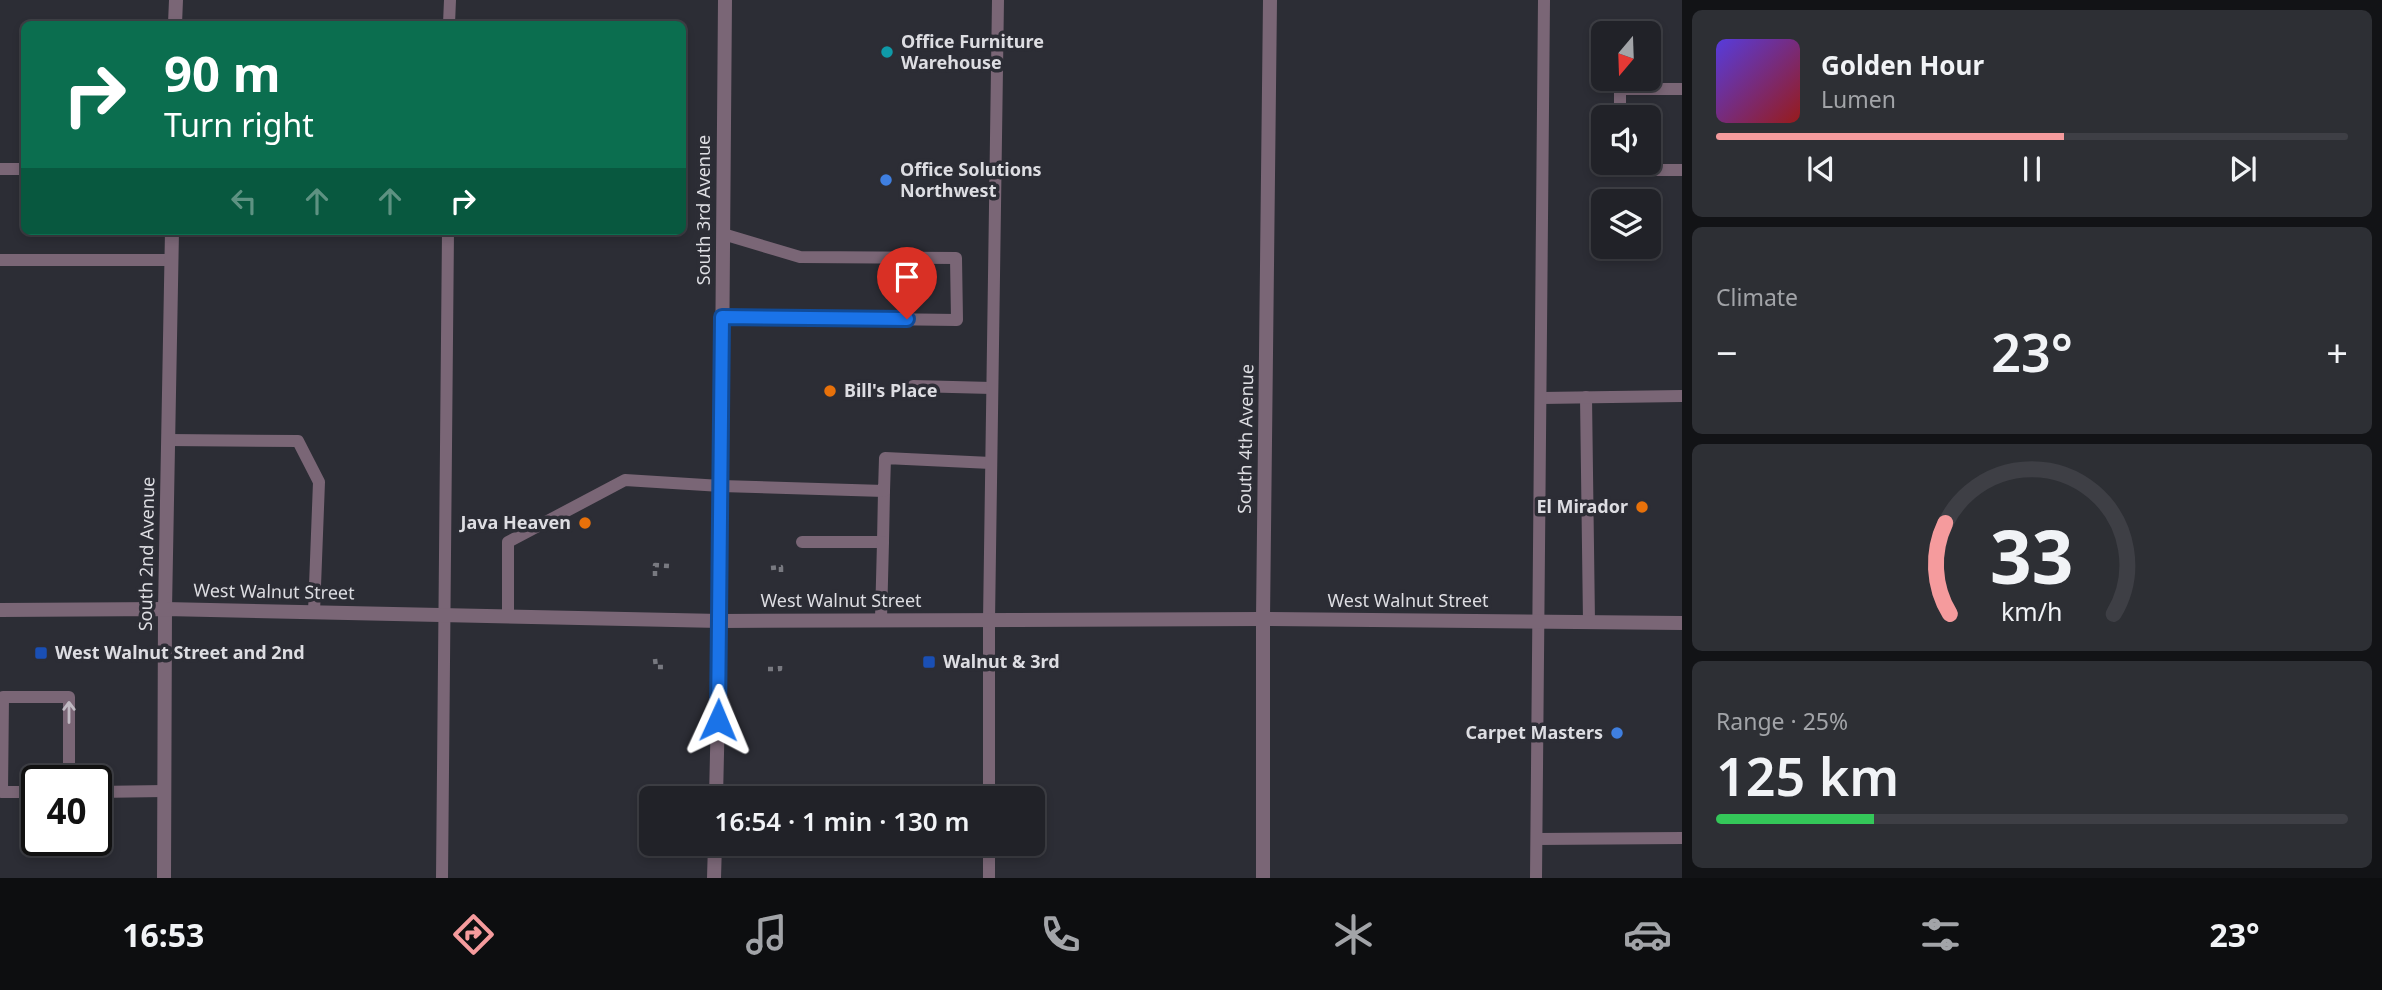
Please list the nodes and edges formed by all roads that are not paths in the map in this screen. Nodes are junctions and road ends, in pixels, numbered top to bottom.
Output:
1 (176, 0) edge
2 (450, 0) edge
3 (724, 0) edge
4 (998, 0) edge
5 (1270, 0) edge
6 (1544, 0) edge
7 (175, 21) edge
8 (450, 21) edge
9 (1682, 89) edge
10 (1620, 105) edge
11 (0, 169) edge
12 (21, 169) edge
13 (1661, 170) edge
14 (1682, 170) edge
15 (723, 234) junction
16 (172, 235) edge
17 (448, 235) edge
18 (0, 260) edge
19 (171, 260) junction
20 (722, 317) junction
21 (913, 386) dead end
22 (992, 388) junction
23 (1682, 396) edge
24 (1586, 397) junction
25 (1541, 398) junction
26 (168, 440) junction
27 (991, 463) junction
28 (721, 486) junction
29 (884, 491) junction
30 (802, 541) dead end
31 (883, 542) junction
32 (165, 609) junction
33 (0, 610) edge
34 (314, 612) junction
35 (444, 615) junction
36 (508, 617) junction
37 (1263, 619) junction
38 (881, 620) junction
39 (720, 621) junction
40 (989, 621) junction
41 (1539, 622) junction
42 (1589, 622) junction
43 (1682, 623) edge
44 (69, 765) edge
45 (716, 786) edge
46 (989, 786) edge
47 (164, 791) junction
48 (21, 792) edge
49 (112, 792) edge
50 (1682, 838) edge
51 (1537, 839) junction
52 (715, 856) edge
53 (989, 856) edge
54 (164, 878) edge
55 (442, 878) edge
56 (714, 878) edge
57 (989, 878) edge
58 (1263, 878) edge
59 (1536, 878) edge

1 - 7 street
2 - 8 lane
3 - 15 street, South 3rd Avenue
4 - 22 lane
5 - 37 street, South 4th Avenue
6 - 25 lane
9 - 10 lane
11 - 12 lane
13 - 14 lane
15 - 20 street, South 3rd Avenue
15 - 20 lane
16 - 19 street, South 2nd Avenue
17 - 35 lane
18 - 19 lane
19 - 26 street, South 2nd Avenue
20 - 28 street, South 3rd Avenue
21 - 22 lane
22 - 27 lane
23 - 24 lane
24 - 25 lane
24 - 42 lane
25 - 41 lane
26 - 32 street, South 2nd Avenue
26 - 34 lane
27 - 29 lane
27 - 40 lane
28 - 29 lane
28 - 36 lane
28 - 39 street, South 3rd Avenue
29 - 31 lane
30 - 31 lane
31 - 38 lane
32 - 33 street, West Walnut Street
32 - 34 street, West Walnut Street
32 - 47 street, South 2nd Avenue
34 - 35 street, West Walnut Street
35 - 36 street, West Walnut Street
35 - 55 lane
36 - 39 street, West Walnut Street
37 - 40 street, West Walnut Street
37 - 41 street, West Walnut Street
37 - 58 street, South 4th Avenue
38 - 39 street, West Walnut Street
38 - 40 street, West Walnut Street
39 - 45 street, South 3rd Avenue
40 - 46 lane
41 - 42 street, West Walnut Street
41 - 51 lane
42 - 43 street, West Walnut Street
44 -> 48 lane
47 - 49 lane
47 - 54 street, South 2nd Avenue
50 - 51 lane
51 - 59 lane
52 - 56 street
53 - 57 lane

